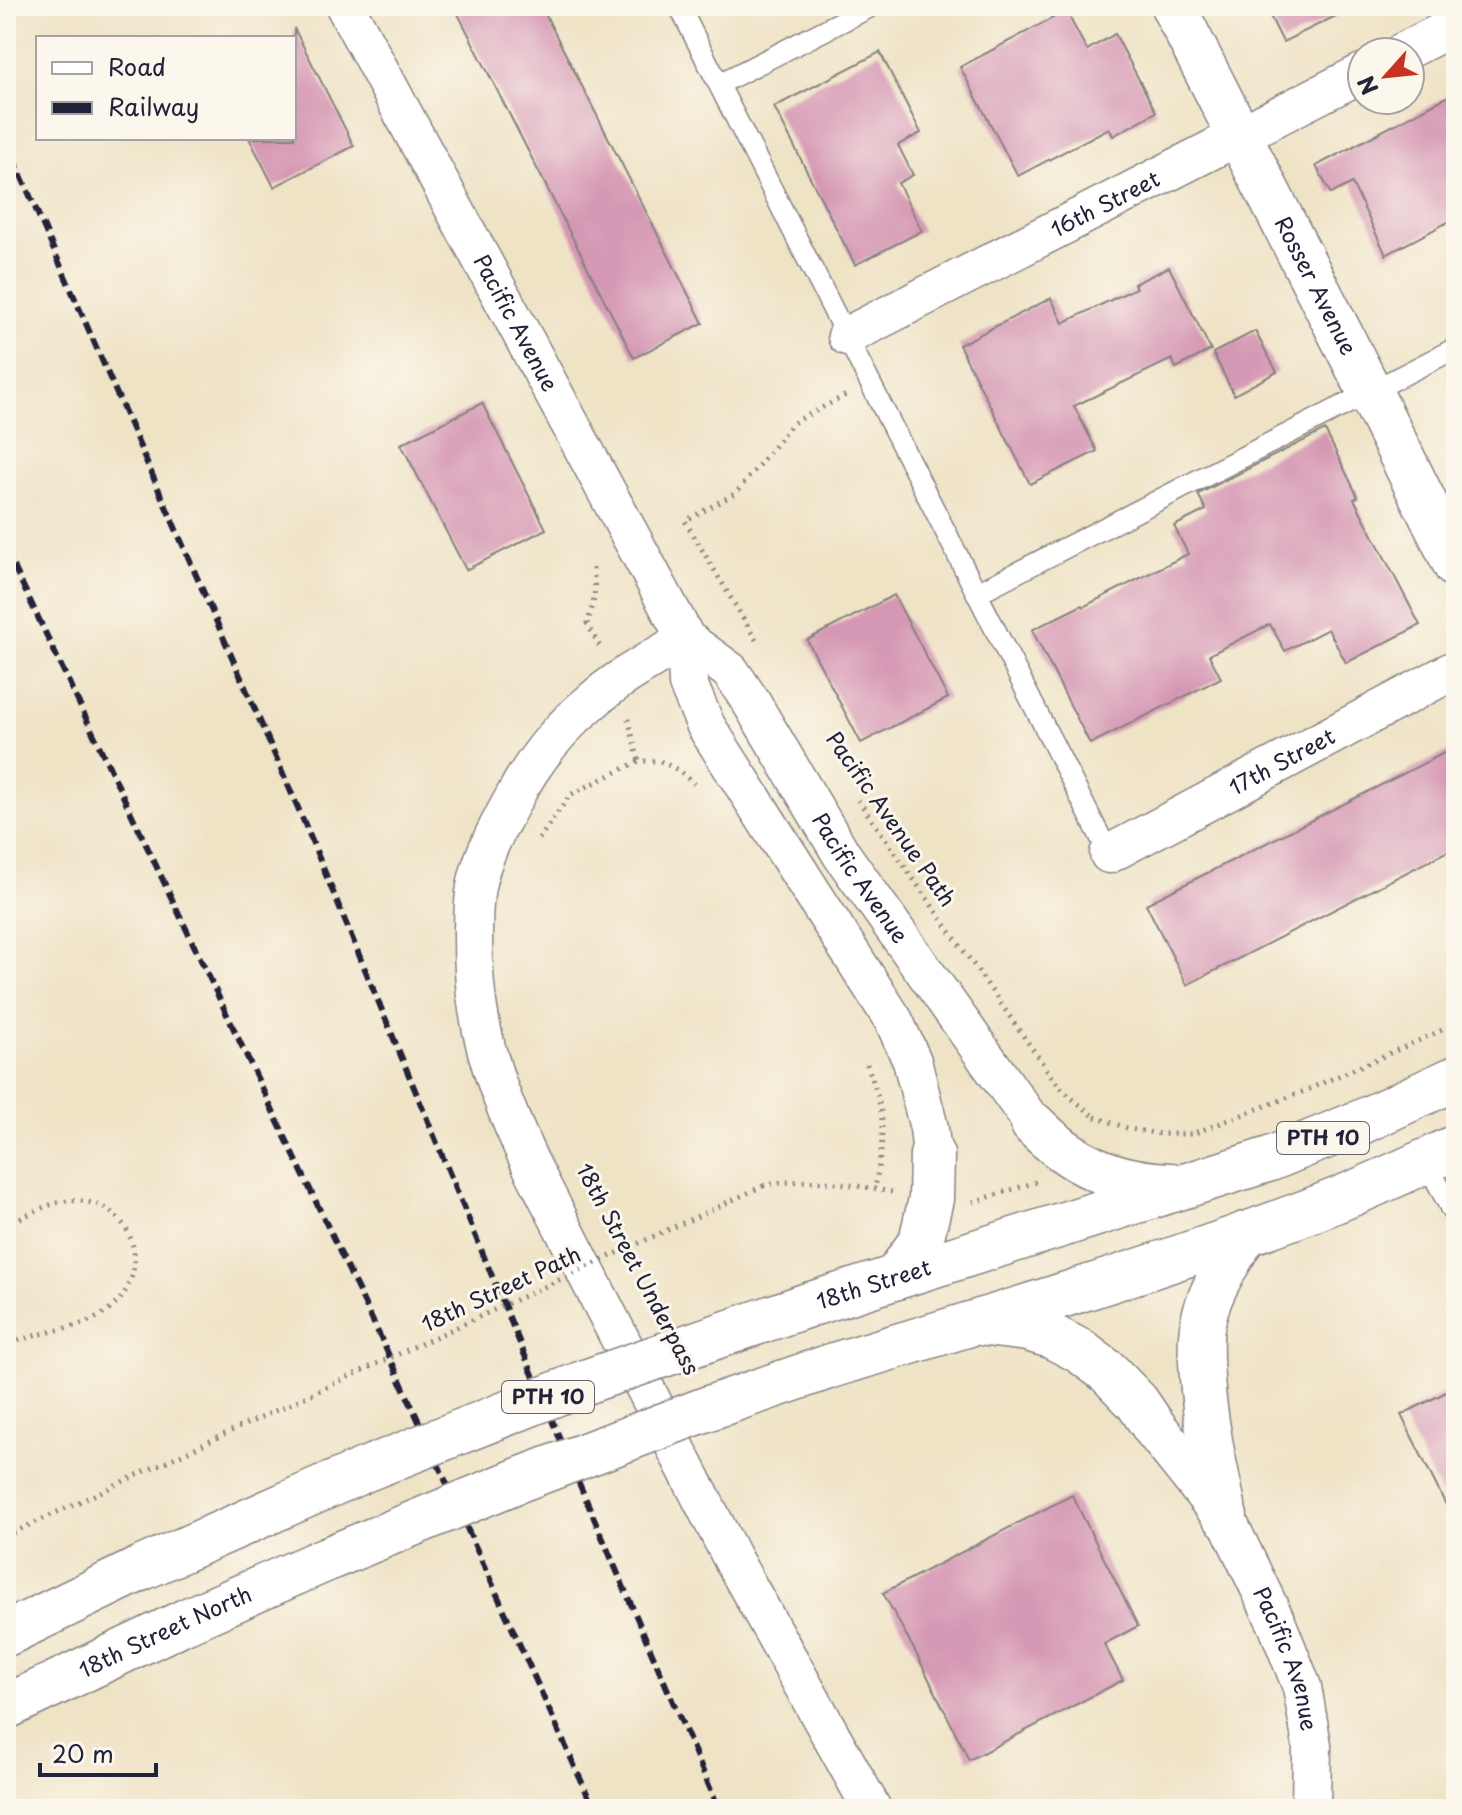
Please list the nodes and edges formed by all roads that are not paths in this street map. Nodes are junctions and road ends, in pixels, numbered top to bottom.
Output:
1 (345, 6) edge
2 (679, 6) edge
3 (872, 6) edge
4 (1173, 6) edge
5 (1456, 25) edge
6 (1426, 40) edge
7 (1346, 81) edge
8 (719, 84) junction
9 (1240, 135) junction
10 (847, 336) junction
11 (1456, 348) edge
12 (1370, 392) junction
13 (1456, 566) edge
14 (977, 593) junction
15 (686, 639) junction
16 (1456, 669) edge
17 (1109, 854) joint
18 (1456, 1078) edge
19 (1033, 1124) joint
20 (1441, 1154) edge
21 (932, 1155) joint
22 (1186, 1186) junction
23 (1456, 1219) edge
24 (1245, 1234) junction
25 (896, 1277) junction
26 (976, 1323) junction
27 (1225, 1516) junction
28 (6, 1634) edge
29 (6, 1707) edge
30 (872, 1809) edge
31 (1311, 1809) edge

1 - 15 street, Pacific Avenue
2 - 8 lane
3 - 8 lane
4 - 9 main road, Rosser Avenue
5 - 6 street
7 - 9 street, 16th Street
8 - 10 lane
9 - 10 street, 16th Street
9 - 12 main road, Rosser Avenue
10 - 14 lane
11 - 12 lane
12 - 13 main road, Rosser Avenue
12 - 14 lane
14 - 17 lane
15 - 19 street, Pacific Avenue
15 - 21 street, Pacific Avenue
15 - 30 street
16 - 17 street, 17th Street
18 - 22 main road, 18th Street / PTH 10
19 - 22 main road
20 - 23 lane
20 - 24 main road, PTH 10
21 - 25 main road
22 - 25 main road, 18th Street / PTH 10
24 - 26 main road, PTH 10
24 - 27 main road
25 - 28 main road, 18th Street / PTH 10, bridge
26 - 27 main road
26 - 29 main road, 18th Street North / PTH 10, bridge
27 - 31 street, Pacific Avenue

